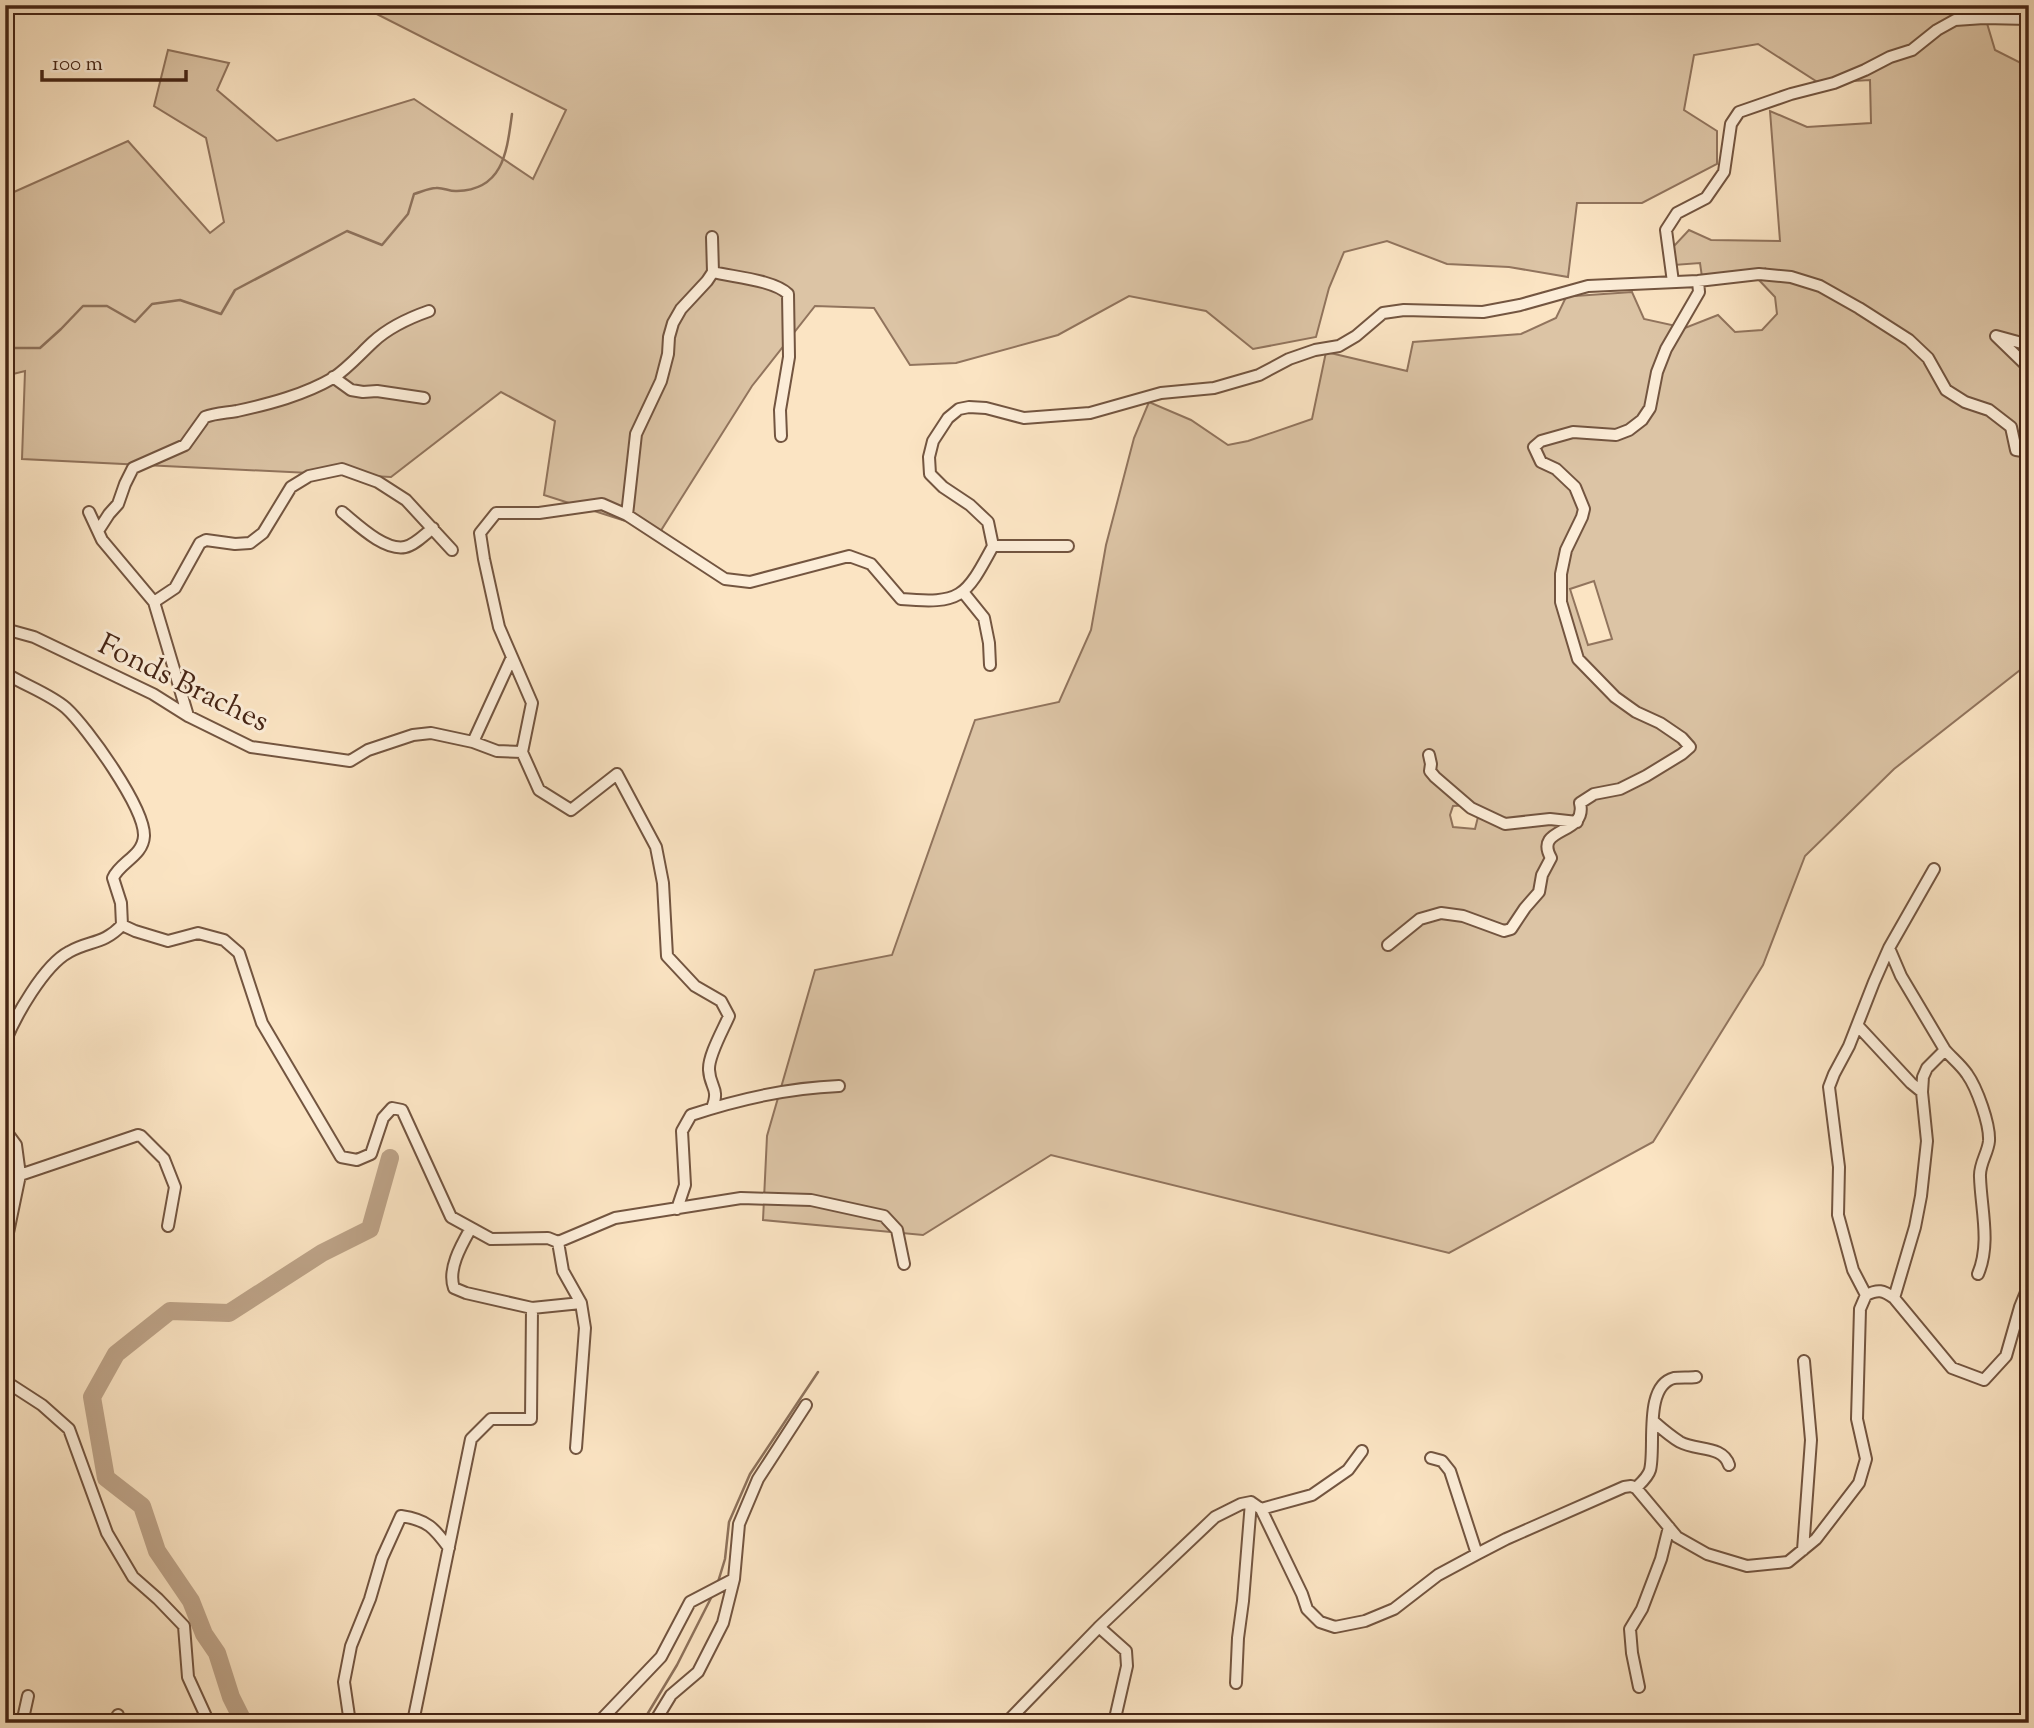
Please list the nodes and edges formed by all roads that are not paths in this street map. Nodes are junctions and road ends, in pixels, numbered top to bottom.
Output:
1 (2029, 19) edge
2 (712, 237) dead end
3 (713, 272) junction
4 (1698, 281) junction
5 (1673, 282) junction
6 (429, 311) dead end
7 (2029, 345) edge
8 (2029, 368) edge
9 (333, 377) junction
10 (424, 398) dead end
11 (781, 436) dead end
12 (2029, 452) edge
13 (89, 512) dead end
14 (342, 512) dead end
15 (627, 515) junction
16 (433, 528) junction
17 (98, 531) junction
18 (993, 546) junction
19 (1068, 546) dead end
20 (452, 550) dead end
21 (963, 592) junction
22 (154, 602) junction
23 (5, 629) edge
24 (512, 657) junction
25 (990, 665) dead end
26 (5, 673) edge
27 (188, 716) junction
28 (473, 742) junction
29 (522, 752) junction
30 (1429, 755) dead end
31 (1577, 822) junction
32 (1934, 869) dead end
33 (122, 925) junction
34 (1388, 945) dead end
35 (1889, 948) junction
36 (1858, 1026) junction
37 (5, 1042) edge
38 (1945, 1050) junction
39 (839, 1086) dead end
40 (1922, 1091) junction
41 (712, 1108) junction
42 (5, 1130) edge
43 (20, 1175) junction
44 (677, 1209) junction
45 (169, 1226) dead end
46 (471, 1228) junction
47 (558, 1242) junction
48 (5, 1247) edge
49 (904, 1264) dead end
50 (1978, 1274) dead end
51 (2029, 1285) edge
52 (1866, 1295) junction
53 (1894, 1298) junction
54 (581, 1303) junction
55 (532, 1308) junction
56 (1804, 1360) dead end
57 (1696, 1377) dead end
58 (5, 1381) edge
59 (806, 1405) dead end
60 (1653, 1421) junction
61 (576, 1448) dead end
62 (1362, 1451) dead end
63 (1431, 1458) dead end
64 (1729, 1465) dead end
65 (1636, 1488) junction
66 (1251, 1502) junction
67 (1261, 1509) junction
68 (1669, 1527) junction
69 (449, 1548) junction
70 (1803, 1550) junction
71 (1477, 1555) junction
72 (734, 1578) junction
73 (1099, 1627) junction
74 (1236, 1683) dead end
75 (1639, 1687) dead end
76 (28, 1696) dead end
77 (22, 1723) edge
78 (209, 1723) edge
79 (350, 1723) edge
80 (426, 1723) edge
81 (598, 1723) edge
82 (654, 1723) edge
83 (1006, 1723) edge
84 (1121, 1723) edge

1 - 5 street
2 - 3 street
3 - 11 street
3 - 15 street
4 - 5 street
4 - 12 street
4 - 31 street
5 - 18 street
6 - 9 street
7 - 8 street
9 - 10 street
9 - 17 street
13 - 17 street
14 - 16 street
15 - 21 street
15 - 24 street
16 - 20 street
16 - 22 street
17 - 22 street
18 - 19 street
18 - 21 street
21 - 25 street
22 - 27 street
23 - 27 street, Fonds Braches
24 - 28 street
24 - 29 street
26 - 33 street
27 - 28 street, Fonds Braches
28 - 29 street, Fonds Braches
29 - 41 street
30 - 31 street
31 - 34 street
32 - 35 street
33 - 37 street
33 - 46 street
35 - 36 street
35 - 38 street
36 - 40 street
36 - 52 street
38 - 40 street
38 - 50 street
39 - 41 street
40 - 53 street
41 - 44 street
42 - 43 street
43 - 45 street
43 - 48 street
44 - 47 street
44 - 49 street
46 - 47 street
46 - 55 street
47 - 54 street
51 - 53 street
52 - 53 street
52 - 70 street
54 - 55 street
54 - 61 street
55 - 69 street
56 - 70 street
57 - 60 street
58 - 78 street
59 - 72 street
60 - 64 street
60 - 65 street
62 - 67 street
63 - 71 street
65 - 68 street
65 - 71 street
66 - 67 street
66 - 73 street
66 - 74 street
67 - 71 street
68 - 70 street
68 - 75 street
69 - 79 street
69 - 80 street
72 - 81 street
72 - 82 street
73 - 83 street
73 - 84 street
76 - 77 street

